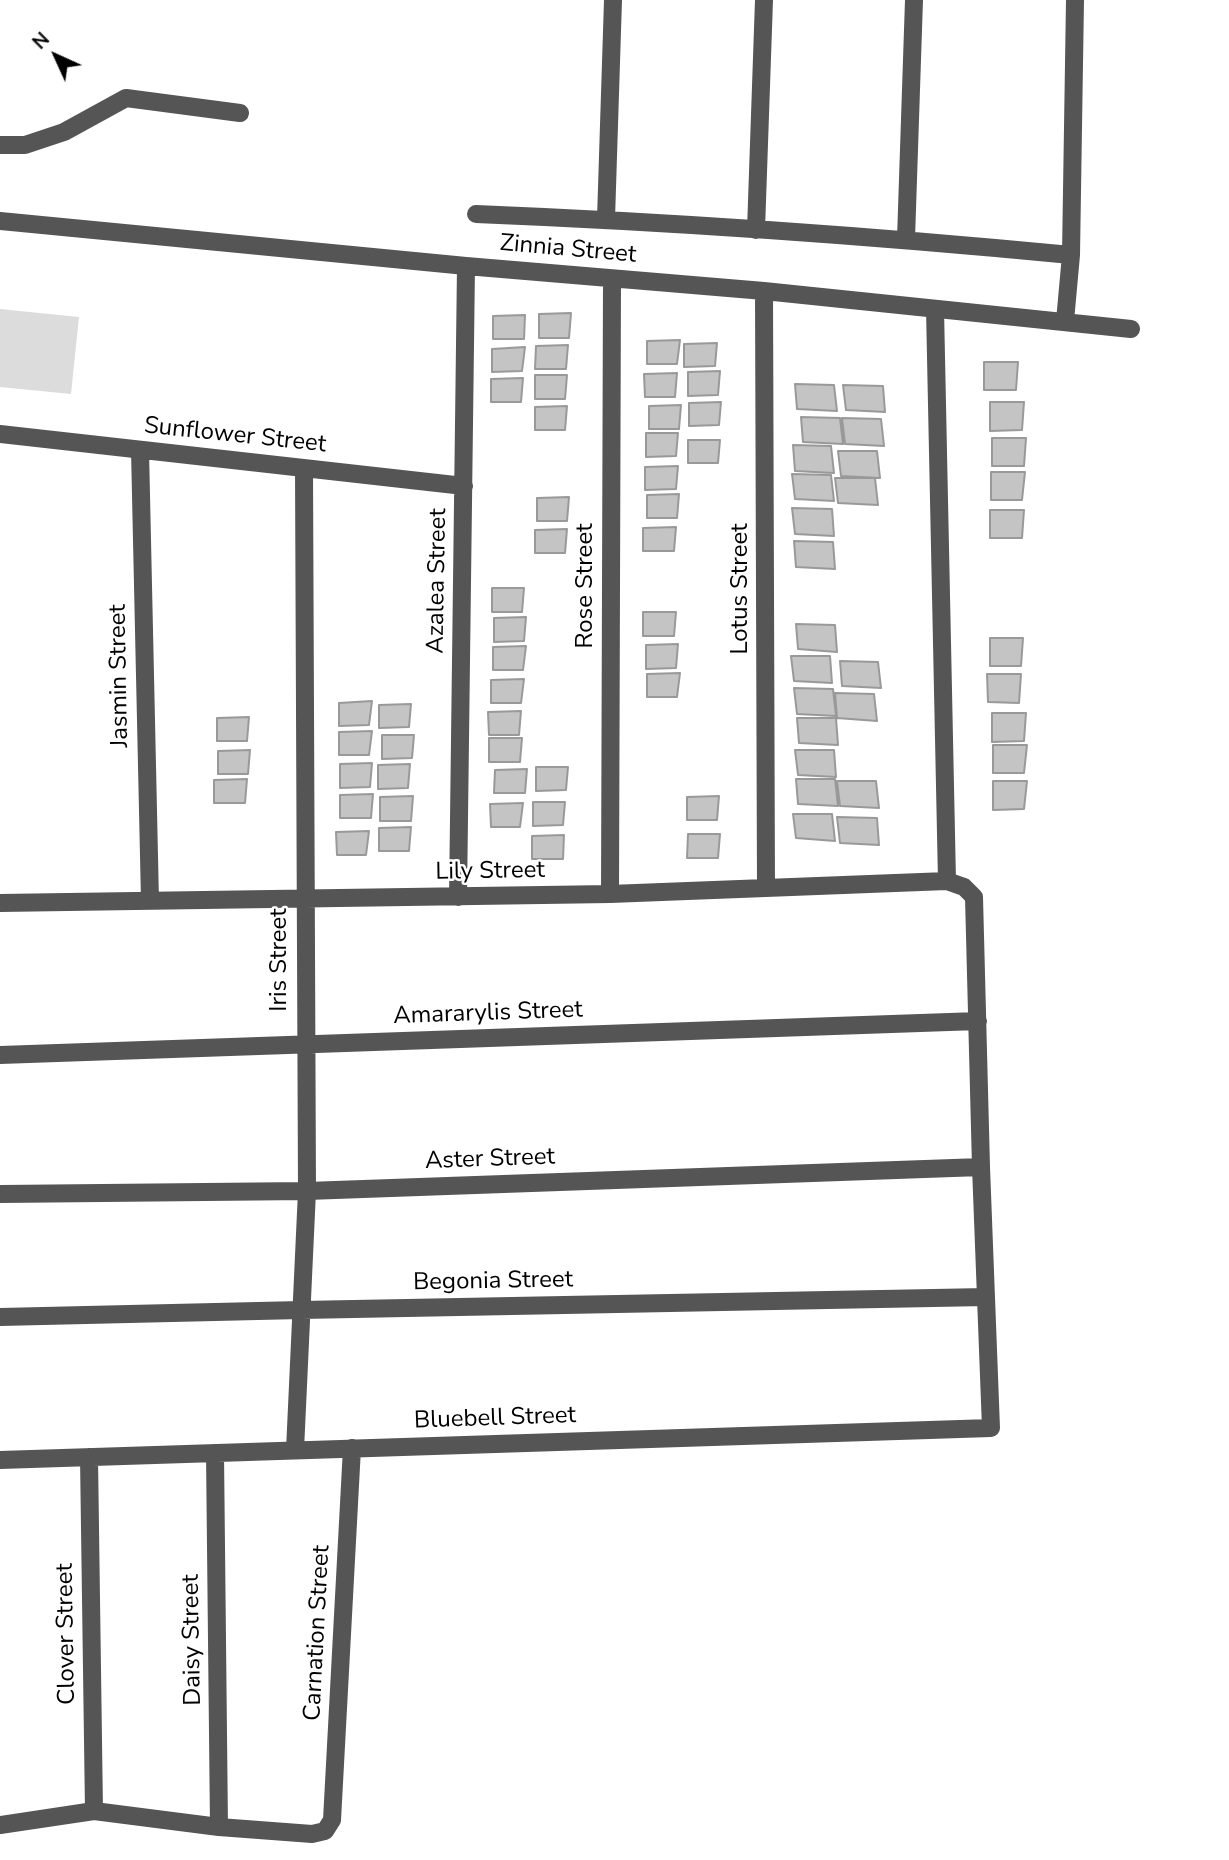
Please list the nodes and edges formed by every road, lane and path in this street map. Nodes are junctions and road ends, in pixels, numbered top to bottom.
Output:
1 (613, 0) edge
2 (764, 0) edge
3 (914, 0) edge
4 (1075, 0) edge
5 (240, 113) dead end
6 (0, 145) edge
7 (476, 214) dead end
8 (606, 219) junction
9 (0, 221) edge
10 (756, 230) junction
11 (906, 239) junction
12 (1071, 255) junction
13 (466, 266) junction
14 (612, 279) junction
15 (764, 291) junction
16 (935, 309) junction
17 (1065, 321) junction
18 (1131, 329) dead end
19 (0, 434) edge
20 (140, 450) junction
21 (304, 469) junction
22 (464, 486) junction
23 (947, 881) junction
24 (766, 887) junction
25 (610, 894) junction
26 (458, 897) junction
27 (304, 899) junction
28 (150, 901) junction
29 (0, 903) edge
30 (978, 1021) junction
31 (305, 1045) junction
32 (0, 1055) edge
33 (981, 1167) junction
34 (307, 1191) junction
35 (0, 1194) edge
36 (986, 1297) junction
37 (301, 1310) junction
38 (0, 1317) edge
39 (352, 1448) junction
40 (295, 1450) junction
41 (215, 1453) junction
42 (89, 1457) junction
43 (0, 1460) edge
44 (94, 1811) junction
45 (0, 1825) edge
46 (219, 1827) junction

1 - 8 street
2 - 10 street
3 - 11 street
4 - 12 street
5 - 6 street
7 - 8 street
8 - 10 street
9 - 13 street, Zinnia Street
10 - 11 street
11 - 12 street
12 - 17 street
13 - 14 street, Zinnia Street
13 - 22 street, Azalea Street
14 - 15 street, Zinnia Street
14 - 25 street, Rose Street
15 - 16 street, Zinnia Street
15 - 24 street, Lotus Street
16 - 17 street, Zinnia Street
16 - 23 street
17 - 18 street, Zinnia Street
19 - 20 street, Sunflower Street
20 - 21 street, Sunflower Street
20 - 28 street, Jasmin Street
21 - 22 street, Sunflower Street
21 - 27 street, Iris Street
22 - 26 street, Azalea Street
23 - 24 street, Lily Street
23 - 30 street
24 - 25 street, Lily Street
25 - 26 street, Lily Street
26 - 27 street, Lily Street
27 - 28 street, Lily Street
27 - 31 street, Iris Street
28 - 29 street, Lily Street
30 - 31 street, Amararylis Street
30 - 33 street
31 - 32 street, Amararylis Street
31 - 34 street, Iris Street
33 - 34 street, Aster Street
33 - 36 street
34 - 35 street, Aster Street
34 - 37 street, Iris Street
36 - 37 street, Begonia Street
36 - 39 street, Bluebell Street
37 - 38 street, Begonia Street
37 - 40 street, Iris Street
39 - 40 street, Bluebell Street
39 - 46 street, Carnation Street
40 - 41 street, Bluebell Street
41 - 42 street, Bluebell Street
41 - 46 street, Daisy Street
42 - 43 street, Bluebell Street
42 - 44 street, Clover Street
44 - 45 street
44 - 46 street

